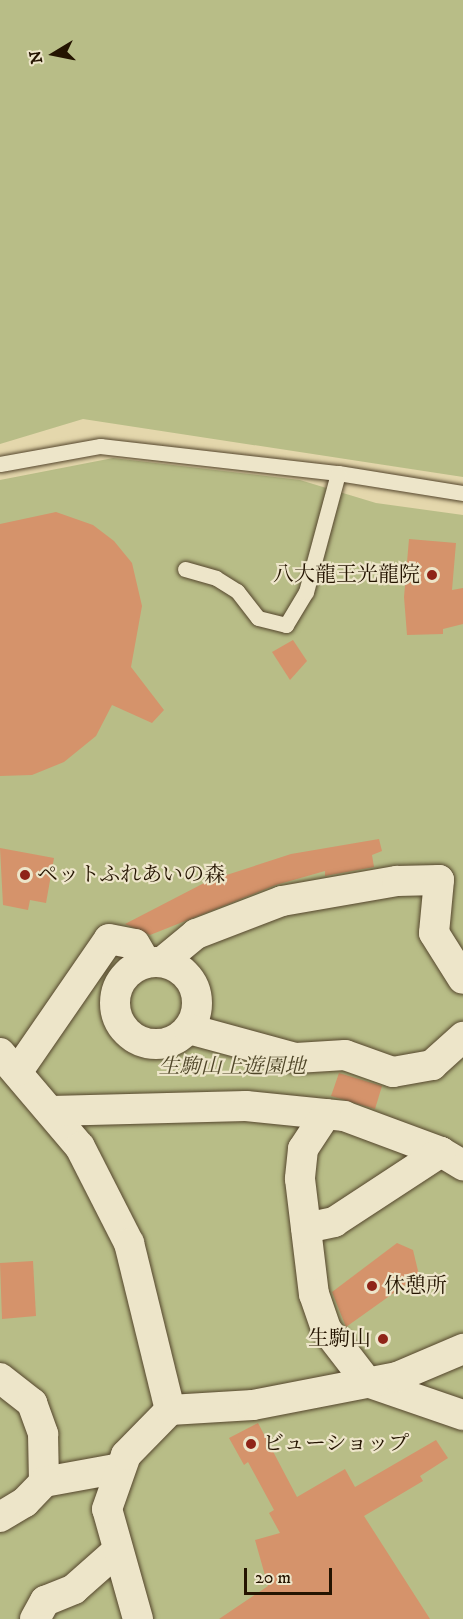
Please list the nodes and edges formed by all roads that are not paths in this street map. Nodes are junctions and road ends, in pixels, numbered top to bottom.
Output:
1 (0, 464) edge
2 (338, 473) junction
3 (463, 493) edge
4 (185, 569) dead end
5 (451, 882) edge
6 (154, 963) junction
7 (463, 979) edge
8 (189, 1029) junction
9 (463, 1037) edge
10 (9, 1062) edge
11 (51, 1111) junction
12 (326, 1114) junction
13 (452, 1158) edge
14 (306, 1228) junction
15 (463, 1349) edge
16 (0, 1378) edge
17 (367, 1382) junction
18 (170, 1410) junction
19 (463, 1415) edge
20 (121, 1468) junction
21 (44, 1482) junction
22 (0, 1516) edge
23 (117, 1551) junction
24 (35, 1619) edge
25 (138, 1619) edge

1 - 2 lane
2 - 3 lane
2 - 4 lane
5 - 6 street
5 - 7 street
6 - 8 street
6 - 8 street
6 - 10 street
8 - 9 street
10 - 11 street
11 - 12 street
11 - 18 street
12 - 13 street
12 - 14 street
13 - 14 street
14 - 17 street
15 - 17 street
16 - 21 street
17 - 18 street
17 - 19 street
18 - 20 street
20 - 21 street
20 - 23 street
21 - 22 street
23 - 24 street
23 - 25 street

